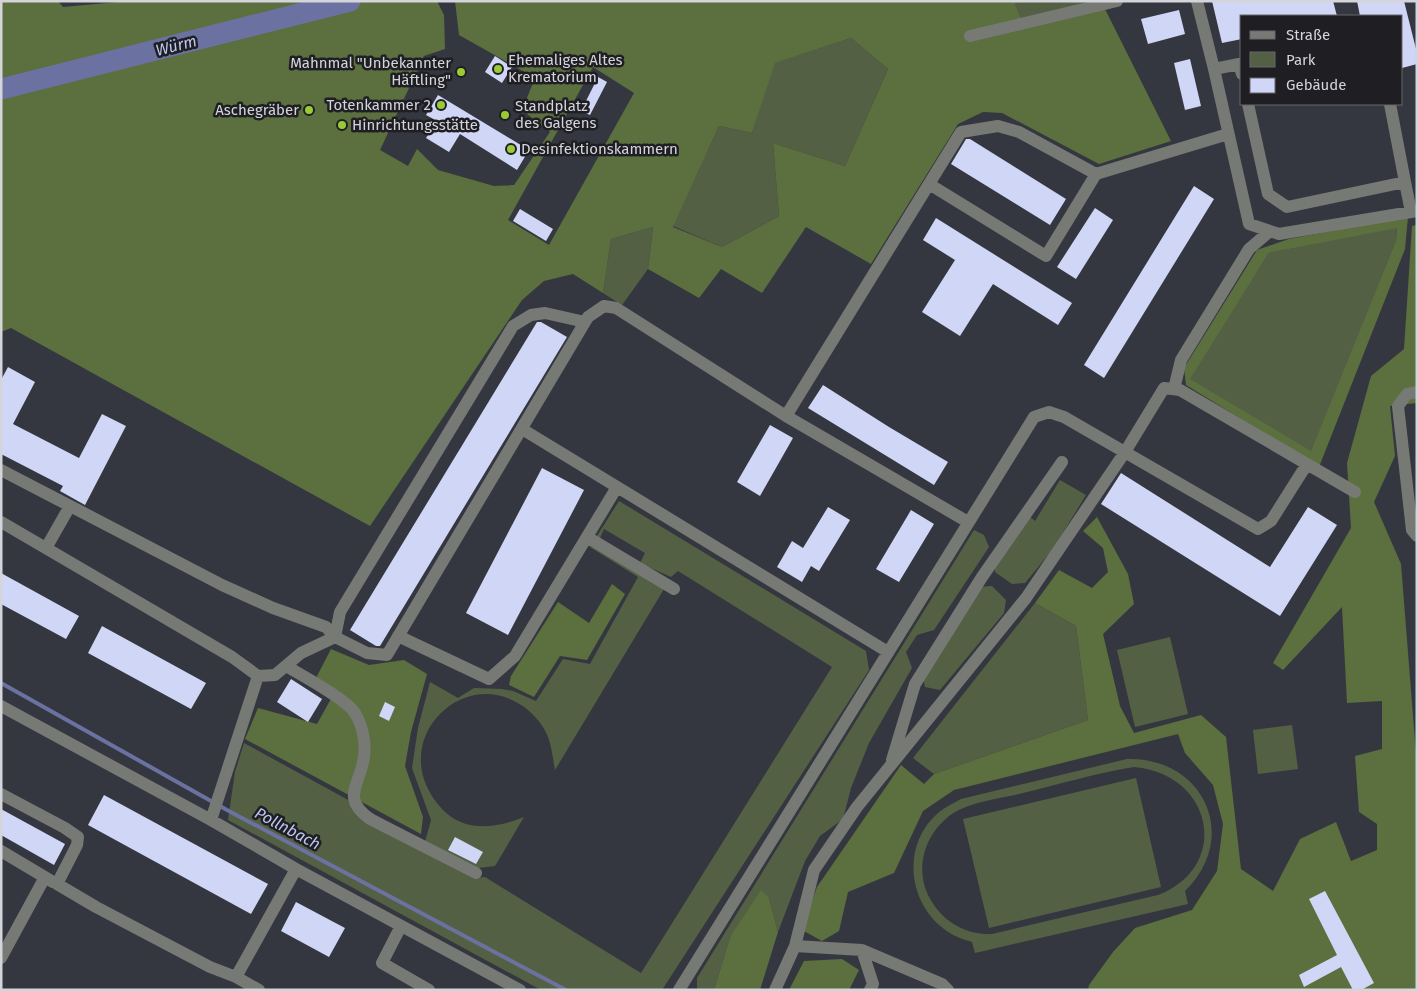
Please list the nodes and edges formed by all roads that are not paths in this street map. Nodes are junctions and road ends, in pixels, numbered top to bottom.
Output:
1 (1117, 1) edge
2 (1197, 1) edge
3 (970, 36) dead end
4 (1240, 64) edge
5 (1214, 69) junction
6 (1248, 105) edge
7 (1390, 105) edge
8 (1228, 134) junction
9 (1096, 174) junction
10 (1405, 182) junction
11 (930, 184) junction
12 (1414, 212) edge
13 (1270, 231) junction
14 (585, 322) junction
15 (1174, 389) junction
16 (1417, 392) edge
17 (786, 416) junction
18 (522, 429) junction
19 (1125, 452) junction
20 (1062, 462) dead end
21 (1307, 464) junction
22 (1, 470) edge
23 (617, 487) junction
24 (1355, 492) dead end
25 (70, 506) junction
26 (1, 522) edge
27 (968, 522) junction
28 (587, 536) junction
29 (1417, 536) edge
30 (46, 548) junction
31 (674, 588) dead end
32 (335, 636) junction
33 (398, 636) junction
34 (888, 652) junction
35 (286, 666) junction
36 (258, 676) junction
37 (1, 706) edge
38 (891, 765) junction
39 (1, 794) edge
40 (211, 820) junction
41 (1, 851) edge
42 (296, 869) junction
43 (476, 873) dead end
44 (45, 877) junction
45 (57, 884) junction
46 (401, 926) junction
47 (794, 946) junction
48 (862, 950) junction
49 (1, 958) edge
50 (236, 977) junction
51 (259, 990) edge
52 (429, 990) edge
53 (520, 990) edge
54 (679, 990) edge
55 (775, 990) edge
56 (870, 990) edge
57 (948, 990) edge

1 - 3 street
2 - 5 street
4 - 5 street
5 - 8 street
6 - 10 street
7 - 10 street
8 - 9 street
8 - 13 street
9 - 11 street
9 - 11 street
10 - 12 street
11 - 17 street
12 - 13 street
13 - 15 street
14 - 17 street
14 - 18 street
14 - 32 street
15 - 19 street
15 - 21 street
16 - 29 street
17 - 27 street
18 - 23 street
18 - 33 street
19 - 21 street
19 - 27 street
19 - 38 street
20 - 38 street
21 - 24 street
22 - 25 street
23 - 28 street
23 - 34 street
25 - 30 street
25 - 32 street
26 - 30 street
27 - 34 street
28 - 31 street
28 - 33 street
30 - 36 street
32 - 33 street
32 - 35 street
34 - 54 street
35 - 36 street
35 - 43 street
36 - 40 street
37 - 40 street
38 - 47 street
39 - 45 street
40 - 42 street
41 - 44 street
42 - 46 street
42 - 50 street
44 - 45 street
44 - 49 street
45 - 50 street
46 - 52 street
46 - 53 street
47 - 48 street
47 - 55 street
48 - 56 street
48 - 57 street
50 - 51 street

